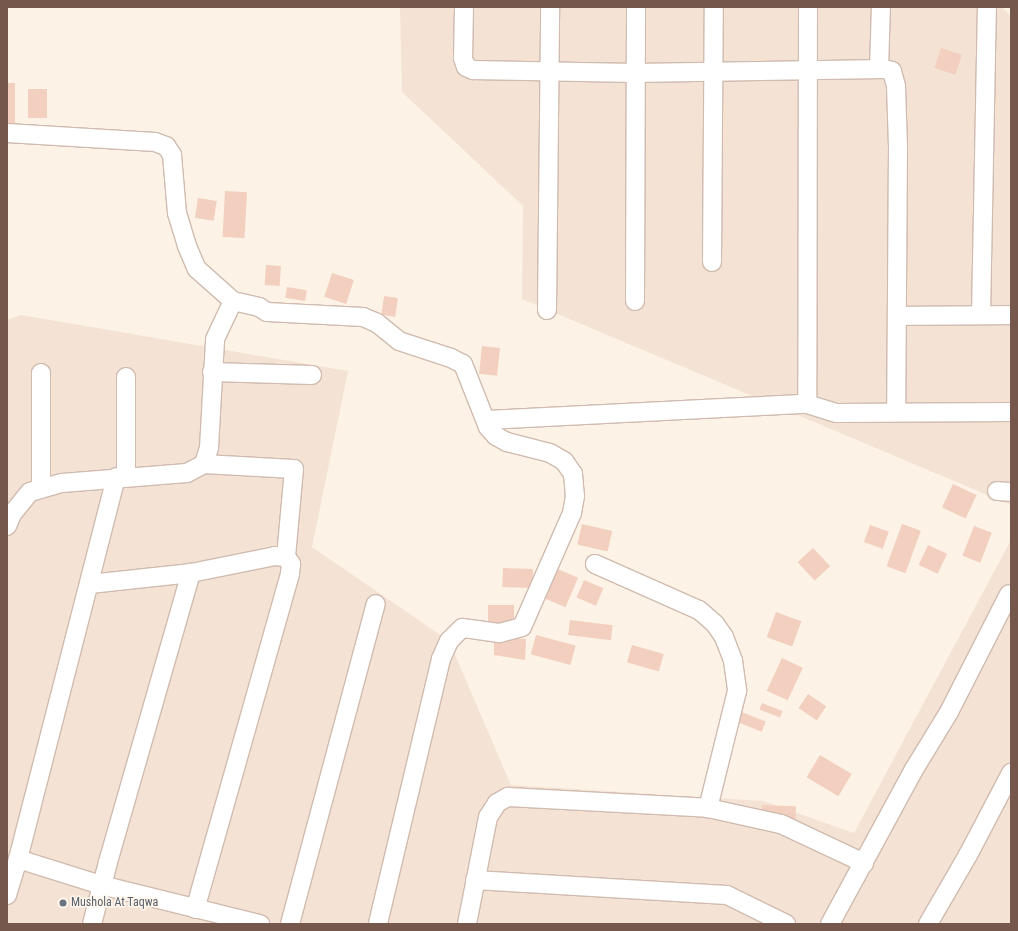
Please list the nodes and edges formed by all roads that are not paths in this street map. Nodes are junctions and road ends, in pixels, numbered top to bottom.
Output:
1 (464, 7) edge
2 (550, 7) edge
3 (636, 7) edge
4 (714, 7) edge
5 (808, 7) edge
6 (881, 7) edge
7 (986, 7) edge
8 (879, 69) junction
9 (548, 71) junction
10 (808, 71) junction
11 (713, 72) junction
12 (635, 73) junction
13 (7, 133) edge
14 (712, 262) dead end
15 (233, 301) junction
16 (635, 301) dead end
17 (547, 310) dead end
18 (981, 315) junction
19 (1011, 315) edge
20 (897, 316) junction
21 (212, 372) junction
22 (41, 373) dead end
23 (312, 375) dead end
24 (126, 377) dead end
25 (807, 404) junction
26 (896, 412) junction
27 (1011, 412) edge
28 (486, 420) junction
29 (204, 464) junction
30 (121, 477) junction
31 (41, 489) junction
32 (7, 526) edge
33 (286, 557) junction
34 (595, 564) dead end
35 (191, 573) junction
36 (90, 584) junction
37 (1010, 594) dead end
38 (376, 604) dead end
39 (1011, 773) edge
40 (708, 808) junction
41 (18, 858) junction
42 (864, 863) junction
43 (475, 880) junction
44 (101, 885) junction
45 (8, 898) edge
46 (195, 909) junction
47 (92, 924) edge
48 (260, 924) edge
49 (290, 924) edge
50 (378, 924) edge
51 (467, 924) edge
52 (786, 924) edge
53 (830, 924) edge
54 (928, 924) edge

1 - 9 street
2 - 9 street
3 - 12 street
4 - 11 street
5 - 10 street
6 - 8 street
7 - 18 street
8 - 10 street
8 - 20 street
9 - 12 street
9 - 17 street
10 - 11 street
10 - 25 street
11 - 12 street
11 - 14 street
12 - 16 street
13 - 15 street
15 - 21 street
15 - 28 street
18 - 19 street
18 - 20 street
20 - 26 street
21 - 23 street
21 - 29 street
22 - 31 street
24 - 30 street
25 - 26 street
25 - 28 street
26 - 27 street
28 - 50 street
29 - 30 street
29 - 33 street
30 - 31 street
30 - 36 street
31 - 32 street
33 - 35 street
33 - 46 street
34 - 40 street
35 - 36 street
35 - 44 street
36 - 41 street
37 - 42 street
38 - 49 street
39 - 54 street
40 - 42 street
40 - 43 street
41 - 44 street
41 - 45 street
42 - 53 street
43 - 51 street
43 - 52 street
44 - 46 street
44 - 47 street
46 - 48 street

